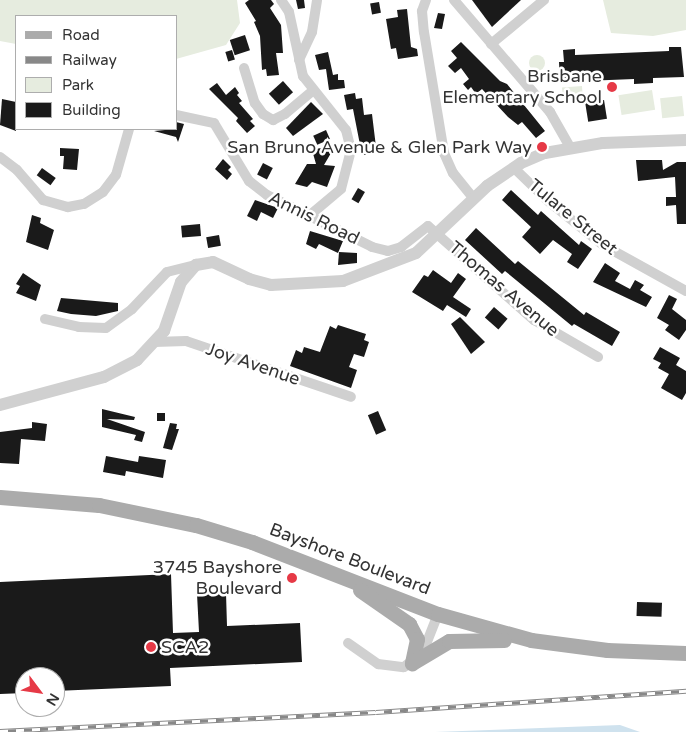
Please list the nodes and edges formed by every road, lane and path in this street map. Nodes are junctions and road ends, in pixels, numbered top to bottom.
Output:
1 (281, 0) edge
2 (317, 0) edge
3 (426, 0) edge
4 (454, 0) edge
5 (544, 0) edge
6 (491, 44) junction
7 (299, 60) junction
8 (244, 68) dead end
9 (312, 91) junction
10 (178, 115) edge
11 (129, 130) edge
12 (686, 140) edge
13 (570, 147) junction
14 (0, 157) edge
15 (514, 168) junction
16 (473, 198) junction
17 (311, 214) junction
18 (439, 234) junction
19 (196, 265) junction
20 (686, 291) edge
21 (45, 319) dead end
22 (154, 342) junction
23 (598, 357) dead end
24 (351, 396) dead end
25 (1, 403) edge
26 (0, 497) edge
27 (336, 574) junction
28 (438, 614) junction
29 (531, 640) junction
30 (348, 643) dead end
31 (686, 653) edge
32 (412, 663) junction

1 - 7 street
2 - 7 street
3 - 16 street
4 - 6 street
5 - 6 street
6 - 13 street
7 - 9 street
8 - 9 street
9 - 17 street
10 - 17 street, Annis Road
11 - 14 street
12 - 13 street
13 - 15 street
15 - 16 street
15 - 20 street, Tulare Street
16 - 18 street
17 - 18 street, Annis Road
18 - 19 street
18 - 23 street, Thomas Avenue
19 - 21 street
19 - 22 street
22 - 24 street, Joy Avenue
22 - 25 street
26 - 27 main road, Bayshore Boulevard
27 - 28 main road, Bayshore Boulevard
27 - 32 main road
28 - 29 main road, Bayshore Boulevard
28 - 32 street
29 - 31 main road, Bayshore Boulevard
29 - 32 main road
30 - 32 street

